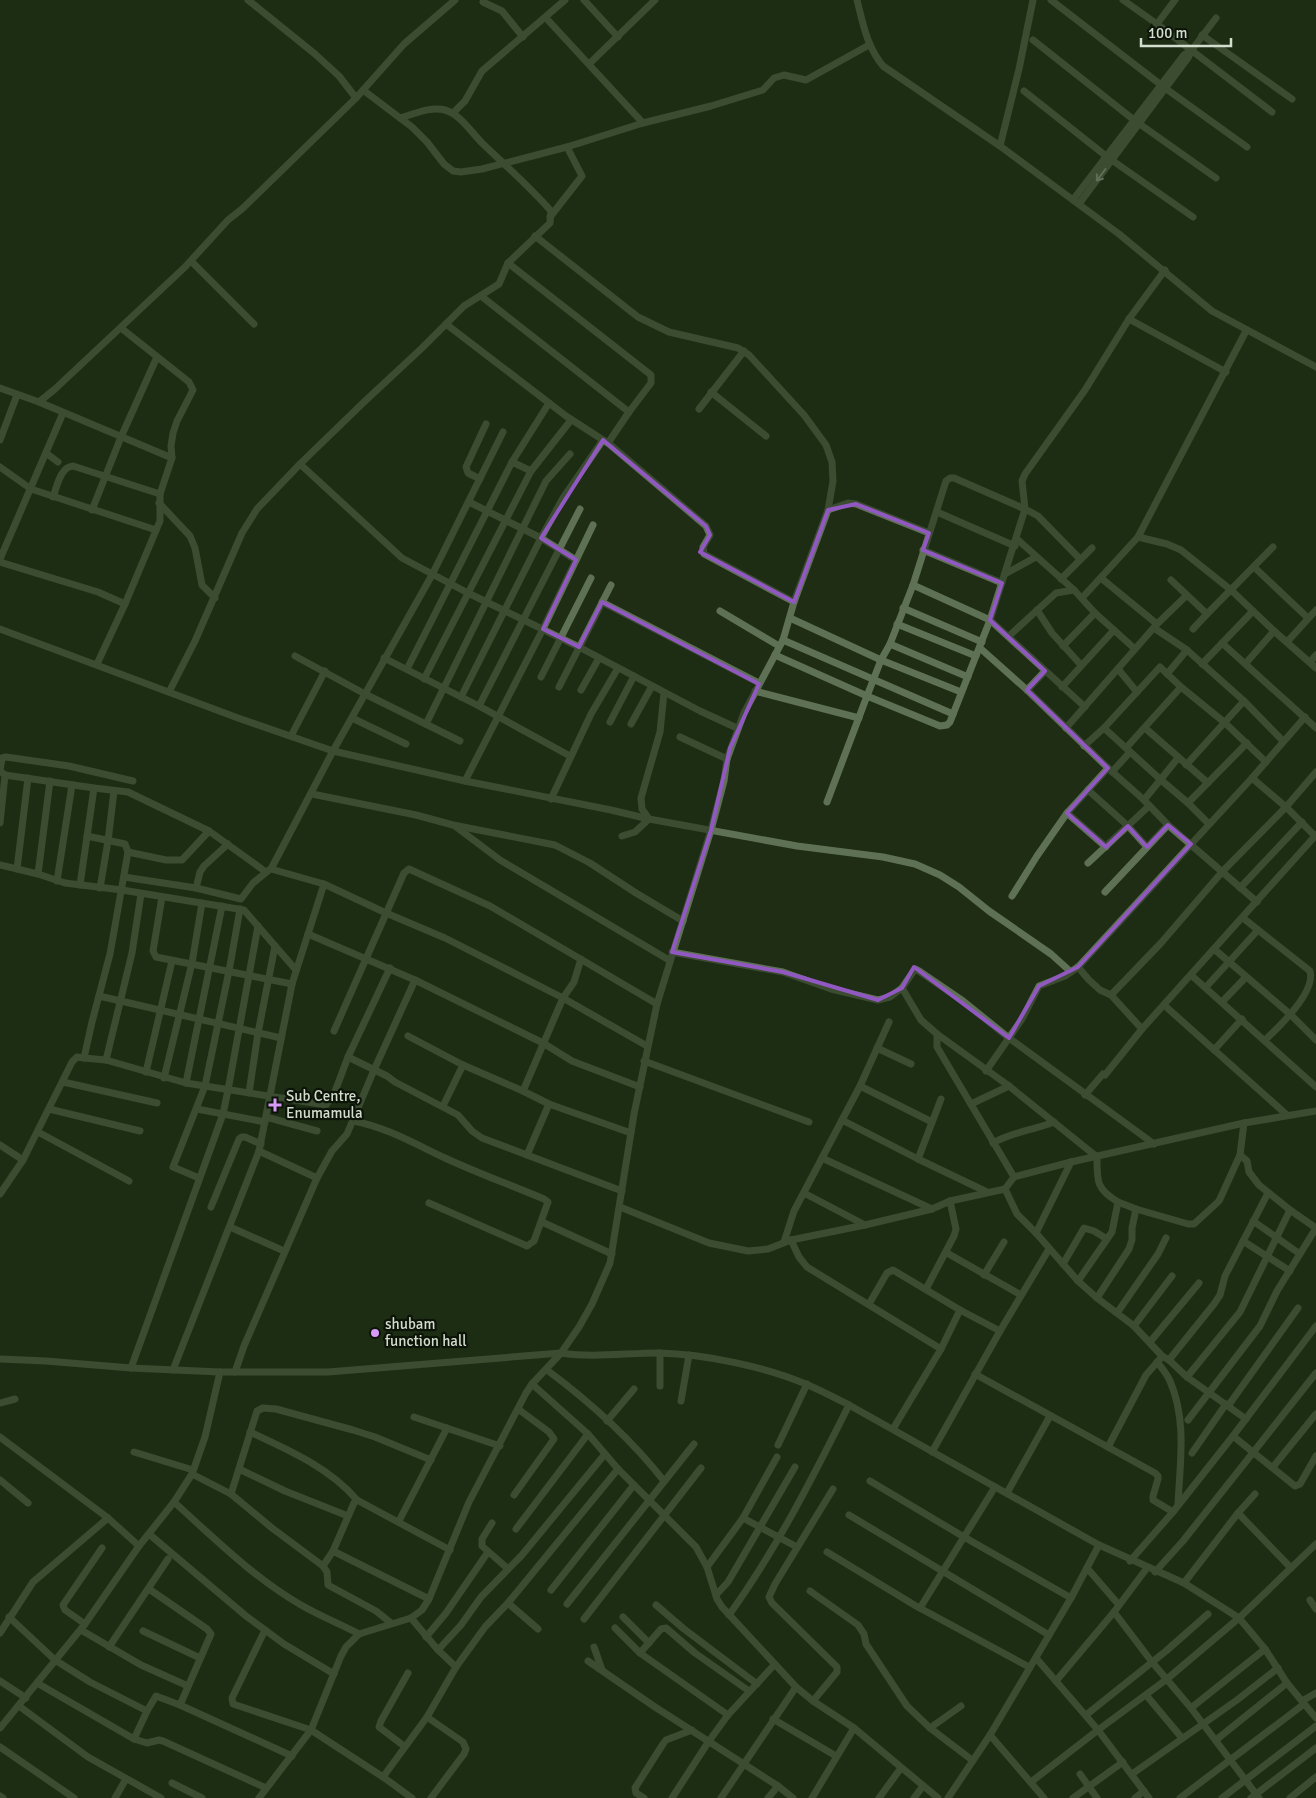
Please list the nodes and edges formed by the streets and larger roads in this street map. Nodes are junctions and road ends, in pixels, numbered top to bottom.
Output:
1 (248, 0) edge
2 (455, 0) edge
3 (564, 0) edge
4 (584, 0) edge
5 (655, 0) edge
6 (857, 0) edge
7 (1033, 0) edge
8 (1051, 0) edge
9 (1123, 0) edge
10 (1175, 0) edge
11 (483, 2) dead end
12 (546, 18) junction
13 (1216, 18) dead end
14 (1157, 24) junction
15 (1202, 35) junction
16 (523, 37) junction
17 (618, 37) junction
18 (1033, 40) dead end
19 (869, 45) junction
20 (1191, 51) junction
21 (589, 64) junction
22 (1163, 86) junction
23 (363, 90) junction
24 (1024, 91) dead end
25 (356, 98) junction
26 (1292, 99) dead end
27 (1272, 112) dead end
28 (453, 113) junction
29 (400, 118) junction
30 (1137, 121) junction
31 (643, 123) junction
32 (1000, 146) junction
33 (567, 147) junction
34 (1247, 147) dead end
35 (1109, 158) junction
36 (503, 163) junction
37 (1216, 178) dead end
38 (1076, 202) junction
39 (1193, 217) dead end
40 (550, 218) junction
41 (536, 236) junction
42 (191, 261) junction
43 (508, 263) junction
44 (1165, 270) junction
45 (481, 296) junction
46 (1129, 319) junction
47 (254, 324) dead end
48 (446, 324) junction
49 (121, 328) junction
50 (1246, 331) junction
51 (744, 351) junction
52 (157, 358) junction
53 (1316, 367) edge
54 (1226, 372) junction
55 (0, 388) edge
56 (712, 392) junction
57 (17, 395) junction
58 (39, 402) junction
59 (549, 403) junction
60 (699, 409) dead end
61 (629, 412) junction
62 (63, 413) junction
63 (571, 420) junction
64 (486, 424) dead end
65 (503, 432) dead end
66 (766, 436) dead end
67 (122, 437) junction
68 (0, 440) edge
69 (606, 441) junction
70 (46, 453) junction
71 (570, 454) dead end
72 (172, 458) junction
73 (58, 462) dead end
74 (512, 462) junction
75 (300, 464) junction
76 (0, 467) edge
77 (531, 471) junction
78 (105, 477) junction
79 (480, 479) junction
80 (31, 489) junction
81 (160, 494) junction
82 (53, 497) junction
83 (469, 502) junction
84 (160, 503) junction
85 (1025, 509) junction
86 (92, 510) junction
87 (580, 510) dead end
88 (828, 510) junction
89 (487, 511) junction
90 (936, 512) junction
91 (506, 520) junction
92 (593, 525) dead end
93 (523, 529) junction
94 (156, 530) junction
95 (929, 533) junction
96 (1138, 537) junction
97 (541, 538) junction
98 (1016, 542) junction
99 (1273, 547) dead end
100 (1092, 548) dead end
101 (560, 550) junction
102 (923, 550) junction
103 (1036, 558) junction
104 (1080, 559) junction
105 (576, 560) junction
106 (0, 561) edge
107 (1254, 567) junction
108 (1005, 574) junction
109 (432, 575) junction
110 (592, 578) dead end
111 (1101, 578) junction
112 (1061, 579) junction
113 (1171, 580) dead end
114 (1002, 583) junction
115 (451, 584) junction
116 (611, 585) dead end
117 (913, 585) junction
118 (1074, 590) junction
119 (1231, 590) junction
120 (468, 593) junction
121 (1186, 596) junction
122 (215, 598) junction
123 (1082, 598) junction
124 (487, 602) junction
125 (602, 602) junction
126 (794, 602) junction
127 (125, 604) junction
128 (904, 608) junction
129 (505, 610) junction
130 (1037, 610) junction
131 (1316, 610) edge
132 (720, 611) dead end
133 (1253, 611) junction
134 (1094, 613) junction
135 (1207, 614) junction
136 (790, 618) junction
137 (1308, 618) junction
138 (523, 620) junction
139 (990, 620) junction
140 (897, 624) junction
141 (1156, 626) junction
142 (1193, 628) dead end
143 (0, 629) edge
144 (543, 630) junction
145 (1114, 630) junction
146 (1274, 631) junction
147 (1009, 636) junction
148 (560, 638) junction
149 (1287, 642) junction
150 (781, 643) junction
151 (1222, 643) junction
152 (890, 644) junction
153 (981, 645) junction
154 (1063, 646) junction
155 (579, 647) junction
156 (1135, 649) junction
157 (1187, 650) junction
158 (775, 654) junction
159 (1316, 655) edge
160 (295, 656) dead end
161 (976, 656) junction
162 (384, 658) junction
163 (599, 658) junction
164 (881, 660) junction
165 (1246, 662) junction
166 (1310, 662) junction
167 (97, 664) junction
168 (1202, 664) junction
169 (1081, 665) junction
170 (618, 668) junction
171 (1316, 668) edge
172 (407, 669) junction
173 (1118, 669) junction
174 (324, 671) junction
175 (1046, 671) junction
176 (1167, 674) junction
177 (634, 676) junction
178 (541, 677) dead end
179 (968, 677) junction
180 (424, 679) junction
181 (874, 680) junction
182 (759, 683) junction
183 (652, 686) junction
184 (559, 687) dead end
185 (1062, 687) junction
186 (1181, 687) junction
187 (442, 688) junction
188 (581, 690) dead end
189 (1027, 690) junction
190 (169, 692) junction
191 (755, 692) junction
192 (961, 692) junction
193 (1137, 692) junction
194 (664, 693) junction
195 (365, 694) junction
196 (867, 696) junction
197 (462, 697) junction
198 (1244, 702) junction
199 (479, 706) junction
200 (1085, 707) junction
201 (953, 714) junction
202 (498, 716) junction
203 (1305, 717) junction
204 (352, 718) junction
205 (859, 718) junction
206 (610, 722) dead end
207 (1224, 722) junction
208 (426, 724) junction
209 (631, 724) dead end
210 (737, 728) junction
211 (1066, 728) junction
212 (1104, 728) junction
213 (1146, 728) junction
214 (1316, 728) edge
215 (291, 736) junction
216 (680, 737) dead end
217 (460, 741) dead end
218 (1282, 741) junction
219 (1247, 743) junction
220 (406, 744) dead end
221 (1084, 746) junction
222 (1128, 750) junction
223 (333, 751) junction
224 (570, 756) junction
225 (1178, 758) junction
226 (727, 759) junction
227 (1266, 762) junction
228 (1186, 765) junction
229 (1110, 770) junction
230 (1316, 772) edge
231 (5, 774) junction
232 (28, 778) junction
233 (1252, 778) junction
234 (1161, 780) junction
235 (50, 781) junction
236 (133, 781) dead end
237 (465, 781) junction
238 (1208, 783) junction
239 (72, 785) junction
240 (94, 788) junction
241 (1088, 790) junction
242 (114, 791) junction
243 (2, 793) edge
244 (312, 794) junction
245 (551, 799) junction
246 (827, 802) dead end
247 (1147, 803) junction
248 (1188, 803) junction
249 (1286, 806) junction
250 (1066, 813) junction
251 (649, 819) junction
252 (1302, 822) junction
253 (0, 823) edge
254 (1209, 824) junction
255 (453, 825) junction
256 (1168, 825) junction
257 (1128, 826) junction
258 (711, 830) junction
259 (209, 831) junction
260 (87, 836) junction
261 (622, 836) dead end
262 (108, 840) junction
263 (1315, 840) edge
264 (228, 844) junction
265 (1191, 844) junction
266 (1106, 847) junction
267 (1147, 847) junction
268 (128, 852) junction
269 (1088, 863) dead end
270 (0, 865) edge
271 (17, 869) junction
272 (268, 870) junction
273 (1222, 872) junction
274 (38, 874) junction
275 (124, 877) junction
276 (57, 881) junction
277 (324, 884) junction
278 (80, 885) junction
279 (100, 888) junction
280 (196, 888) junction
281 (1240, 888) junction
282 (122, 890) junction
283 (1105, 892) dead end
284 (141, 894) junction
285 (1012, 896) dead end
286 (162, 897) junction
287 (1257, 902) junction
288 (202, 903) junction
289 (222, 906) junction
290 (240, 908) junction
291 (386, 913) junction
292 (1243, 918) junction
293 (683, 921) junction
294 (258, 926) junction
295 (1258, 930) junction
296 (308, 934) junction
297 (275, 946) junction
298 (1214, 949) junction
299 (672, 952) junction
300 (366, 959) junction
301 (581, 959) junction
302 (670, 960) junction
303 (172, 961) junction
304 (1230, 962) junction
305 (192, 964) junction
306 (1078, 966) junction
307 (210, 967) junction
308 (390, 968) junction
309 (296, 970) junction
310 (229, 971) junction
311 (1071, 972) junction
312 (249, 975) junction
313 (1191, 975) junction
314 (1246, 977) junction
315 (268, 979) junction
316 (416, 980) junction
317 (292, 984) junction
318 (1206, 987) junction
319 (902, 988) junction
320 (1111, 995) junction
321 (99, 996) junction
322 (563, 998) junction
323 (122, 1001) junction
324 (1222, 1002) junction
325 (657, 1004) junction
326 (1164, 1005) junction
327 (161, 1010) junction
328 (180, 1015) junction
329 (1291, 1015) junction
330 (198, 1019) junction
331 (1242, 1019) junction
332 (889, 1022) dead end
333 (218, 1024) junction
334 (239, 1028) junction
335 (1142, 1029) junction
336 (334, 1031) dead end
337 (258, 1033) junction
338 (936, 1034) junction
339 (408, 1036) dead end
340 (281, 1038) junction
341 (1009, 1038) junction
342 (1265, 1040) junction
343 (1316, 1040) edge
344 (542, 1043) junction
345 (647, 1046) junction
346 (878, 1048) junction
347 (1214, 1050) junction
348 (348, 1057) junction
349 (84, 1058) junction
350 (106, 1060) junction
351 (644, 1061) junction
352 (911, 1064) dead end
353 (463, 1065) junction
354 (374, 1070) junction
355 (986, 1070) junction
356 (146, 1072) junction
357 (164, 1078) junction
358 (63, 1082) junction
359 (186, 1084) junction
360 (205, 1086) junction
361 (860, 1086) junction
362 (1009, 1086) junction
363 (640, 1087) junction
364 (1316, 1087) edge
365 (228, 1090) junction
366 (523, 1091) junction
367 (249, 1093) junction
368 (1085, 1095) junction
369 (270, 1097) junction
370 (941, 1100) dead end
371 (157, 1103) dead end
372 (549, 1104) junction
373 (971, 1104) junction
374 (442, 1106) junction
375 (49, 1109) junction
376 (197, 1109) junction
377 (1316, 1111) edge
378 (223, 1114) junction
379 (1287, 1115) junction
380 (266, 1119) junction
381 (842, 1120) junction
382 (353, 1121) junction
383 (809, 1122) dead end
384 (932, 1122) junction
385 (1054, 1122) junction
386 (1244, 1123) junction
387 (140, 1131) dead end
388 (316, 1131) dead end
389 (38, 1132) junction
390 (631, 1133) junction
391 (993, 1143) junction
392 (1154, 1144) junction
393 (0, 1145) edge
394 (260, 1148) junction
395 (527, 1155) junction
396 (1240, 1155) junction
397 (1097, 1157) junction
398 (822, 1158) junction
399 (918, 1159) junction
400 (23, 1160) junction
401 (1071, 1162) junction
402 (1014, 1177) junction
403 (199, 1178) junction
404 (317, 1178) junction
405 (129, 1180) dead end
406 (1005, 1189) junction
407 (622, 1191) junction
408 (988, 1192) junction
409 (804, 1193) junction
410 (1268, 1193) junction
411 (0, 1194) edge
412 (950, 1201) junction
413 (1118, 1202) junction
414 (429, 1203) dead end
415 (620, 1207) junction
416 (211, 1208) dead end
417 (932, 1209) junction
418 (1136, 1209) junction
419 (1290, 1210) junction
420 (1253, 1221) junction
421 (542, 1222) junction
422 (865, 1225) junction
423 (230, 1227) junction
424 (1316, 1228) edge
425 (1036, 1233) junction
426 (1166, 1238) dead end
427 (1108, 1239) junction
428 (1276, 1239) junction
429 (1243, 1240) junction
430 (788, 1241) junction
431 (1004, 1242) dead end
432 (1049, 1249) junction
433 (284, 1251) junction
434 (946, 1253) junction
435 (612, 1254) junction
436 (1300, 1254) junction
437 (1268, 1256) junction
438 (1063, 1264) junction
439 (1290, 1271) junction
440 (984, 1275) junction
441 (1172, 1276) dead end
442 (1078, 1281) junction
443 (1199, 1283) dead end
444 (926, 1289) junction
445 (1020, 1294) junction
446 (1097, 1298) junction
447 (869, 1304) junction
448 (1298, 1308) dead end
449 (960, 1310) junction
450 (1117, 1313) junction
451 (1134, 1326) junction
452 (1316, 1326) edge
453 (1000, 1331) junction
454 (1150, 1342) junction
455 (941, 1349) junction
456 (560, 1353) junction
457 (660, 1353) junction
458 (689, 1355) junction
459 (0, 1359) edge
460 (1163, 1359) junction
461 (131, 1368) junction
462 (173, 1370) junction
463 (547, 1370) junction
464 (220, 1372) junction
465 (235, 1372) junction
466 (1316, 1373) edge
467 (975, 1374) junction
468 (1187, 1376) junction
469 (532, 1384) junction
470 (807, 1384) junction
471 (660, 1386) dead end
472 (634, 1389) dead end
473 (1208, 1392) junction
474 (15, 1398) dead end
475 (681, 1401) dead end
476 (0, 1403) edge
477 (849, 1405) junction
478 (1227, 1405) junction
479 (518, 1409) junction
480 (1316, 1414) edge
481 (1050, 1416) junction
482 (414, 1417) dead end
483 (1246, 1419) junction
484 (1188, 1420) dead end
485 (607, 1421) junction
486 (447, 1428) junction
487 (893, 1429) junction
488 (250, 1432) junction
489 (588, 1434) junction
490 (0, 1436) edge
491 (1233, 1436) junction
492 (694, 1444) dead end
493 (778, 1445) dead end
494 (500, 1446) junction
495 (1108, 1447) junction
496 (134, 1452) dead end
497 (932, 1452) junction
498 (1192, 1453) dead end
499 (605, 1454) junction
500 (1253, 1454) junction
501 (1316, 1456) edge
502 (777, 1457) dead end
503 (431, 1460) junction
504 (795, 1467) dead end
505 (1272, 1467) junction
506 (701, 1468) dead end
507 (239, 1469) junction
508 (618, 1469) junction
509 (192, 1472) junction
510 (0, 1480) edge
511 (664, 1481) junction
512 (870, 1481) dead end
513 (634, 1485) junction
514 (995, 1487) junction
515 (833, 1489) dead end
516 (1007, 1493) junction
517 (231, 1494) junction
518 (1255, 1494) dead end
519 (514, 1495) dead end
520 (357, 1500) junction
521 (650, 1500) junction
522 (174, 1502) junction
523 (28, 1503) dead end
524 (1178, 1504) junction
525 (1173, 1512) junction
526 (1238, 1513) junction
527 (666, 1515) junction
528 (849, 1515) dead end
529 (348, 1516) junction
530 (108, 1518) junction
531 (743, 1518) junction
532 (398, 1521) junction
533 (492, 1523) dead end
534 (761, 1528) junction
535 (516, 1529) dead end
536 (149, 1534) junction
537 (778, 1537) junction
538 (964, 1537) junction
539 (1316, 1544) edge
540 (1099, 1545) junction
541 (140, 1546) junction
542 (797, 1547) junction
543 (102, 1548) dead end
544 (450, 1550) junction
545 (333, 1551) junction
546 (488, 1552) junction
547 (827, 1552) dead end
548 (168, 1559) dead end
549 (1130, 1561) junction
550 (323, 1566) junction
551 (707, 1567) junction
552 (1087, 1568) junction
553 (1147, 1568) junction
554 (1291, 1568) junction
555 (508, 1569) junction
556 (943, 1571) junction
557 (1155, 1572) junction
558 (1184, 1583) junction
559 (149, 1589) junction
560 (551, 1590) dead end
561 (810, 1591) dead end
562 (716, 1595) junction
563 (1071, 1598) junction
564 (429, 1599) junction
565 (1310, 1600) dead end
566 (508, 1603) junction
567 (568, 1604) dead end
568 (656, 1604) dead end
569 (1120, 1605) junction
570 (920, 1608) junction
571 (1316, 1609) edge
572 (1114, 1612) junction
573 (1208, 1614) dead end
574 (729, 1615) junction
575 (623, 1617) dead end
576 (9, 1618) junction
577 (411, 1618) junction
578 (1239, 1618) junction
579 (584, 1619) dead end
580 (391, 1624) junction
581 (83, 1627) junction
582 (615, 1628) dead end
583 (538, 1629) dead end
584 (265, 1630) junction
585 (143, 1631) dead end
586 (0, 1633) edge
587 (359, 1634) junction
588 (1049, 1635) junction
589 (426, 1637) junction
590 (649, 1642) junction
591 (109, 1647) junction
592 (594, 1647) dead end
593 (1265, 1649) junction
594 (438, 1650) junction
595 (640, 1653) junction
596 (200, 1658) junction
597 (1036, 1658) junction
598 (55, 1660) junction
599 (588, 1661) dead end
600 (1152, 1662) junction
601 (775, 1664) junction
602 (456, 1667) junction
603 (1029, 1667) junction
604 (1278, 1668) junction
605 (602, 1671) junction
606 (408, 1673) dead end
607 (334, 1674) junction
608 (1167, 1679) junction
609 (0, 1681) edge
610 (1056, 1681) junction
611 (37, 1683) junction
612 (1287, 1683) junction
613 (757, 1684) junction
614 (188, 1686) junction
615 (796, 1687) junction
616 (749, 1691) junction
617 (1316, 1693) edge
618 (1146, 1694) junction
619 (26, 1698) junction
620 (813, 1701) junction
621 (1303, 1702) junction
622 (180, 1705) junction
623 (19, 1706) junction
624 (961, 1706) dead end
625 (1191, 1708) junction
626 (148, 1711) junction
627 (728, 1715) junction
628 (1086, 1715) junction
629 (427, 1717) junction
630 (1316, 1718) edge
631 (773, 1720) junction
632 (1203, 1724) junction
633 (1316, 1726) edge
634 (0, 1728) edge
635 (854, 1728) junction
636 (930, 1728) junction
637 (311, 1730) junction
638 (692, 1730) junction
639 (1098, 1730) junction
640 (990, 1735) junction
641 (1182, 1738) junction
642 (134, 1739) junction
643 (1216, 1740) junction
644 (708, 1741) junction
645 (404, 1746) junction
646 (0, 1747) edge
647 (1316, 1748) edge
648 (292, 1756) junction
649 (836, 1756) junction
650 (1231, 1759) junction
651 (972, 1760) junction
652 (1122, 1762) junction
653 (743, 1763) junction
654 (902, 1768) junction
655 (1080, 1774) dead end
656 (1132, 1774) junction
657 (383, 1777) junction
658 (1316, 1778) edge
659 (126, 1779) junction
660 (1246, 1780) junction
661 (1031, 1782) junction
662 (172, 1783) dead end
663 (778, 1786) junction
664 (923, 1786) junction
665 (1088, 1787) junction
666 (266, 1788) junction
667 (1144, 1791) junction
668 (0, 1796) edge
669 (1041, 1797) edge
670 (1255, 1797) edge
671 (3, 1798) edge
672 (74, 1798) edge
673 (115, 1798) edge
674 (161, 1798) edge
675 (202, 1798) edge
676 (259, 1798) edge
677 (412, 1798) edge
678 (431, 1798) edge
679 (644, 1798) edge
680 (672, 1798) edge
681 (721, 1798) edge
682 (768, 1798) edge
683 (793, 1798) edge
684 (812, 1798) edge
685 (879, 1798) edge
686 (914, 1798) edge
687 (938, 1798) edge
688 (948, 1798) edge
689 (1073, 1798) edge
690 (1097, 1798) edge
691 (1135, 1798) edge
692 (1149, 1798) edge
693 (1180, 1798) edge
694 (1222, 1798) edge
695 (1290, 1798) edge

1 - 25 street
2 - 23 street
3 - 12 street
4 - 17 street
5 - 17 street
6 - 19 street
7 - 32 street
8 - 22 street
9 - 14 street
10 - 14 street
11 - 16 street
12 - 16 street
12 - 21 street
13 - 15 street
14 - 20 street
15 - 20 street
15 - 26 street
16 - 28 street
17 - 21 street
18 - 30 street
19 - 31 street
19 - 32 street
20 - 22 street
20 - 27 street
21 - 31 street
22 - 30 street
22 - 34 street
23 - 25 street
23 - 29 street
24 - 35 street
25 - 42 street
28 - 29 street
28 - 36 street
29 - 36 street
30 - 35 street
30 - 37 street
31 - 33 street
32 - 38 street
33 - 36 street
33 - 40 street
35 - 38 street
35 - 39 street
36 - 40 street
38 - 44 street
40 - 41 street
41 - 43 street
41 - 51 street
42 - 47 street
42 - 49 street
43 - 45 street
43 - 61 street
44 - 46 street
44 - 50 street
45 - 48 street
45 - 61 street
46 - 54 street
46 - 85 street
48 - 59 street
48 - 75 street
49 - 52 street
49 - 58 street
50 - 53 street
50 - 54 street
51 - 56 street
51 - 88 street
52 - 67 street
52 - 72 street
54 - 96 street
55 - 57 street
56 - 60 street
56 - 66 street
57 - 58 street
57 - 68 street
58 - 62 street
59 - 63 street
59 - 74 street
61 - 69 street
62 - 67 street
62 - 70 street
63 - 69 street
63 - 77 street
64 - 79 street
65 - 79 street
67 - 72 street
67 - 78 street
69 - 97 street
69 - 126 street
70 - 73 street
70 - 80 street
71 - 93 street
72 - 81 street
74 - 77 street
74 - 89 street
75 - 109 street
75 - 122 street
76 - 80 street
77 - 91 street
78 - 81 street
78 - 82 street
78 - 86 street
79 - 83 street
80 - 82 street
80 - 106 street
81 - 84 street
82 - 86 street
83 - 89 street
83 - 109 street
84 - 94 street
84 - 122 street
85 - 90 street
85 - 98 street
85 - 104 street
86 - 94 street
87 - 101 street
88 - 95 street
88 - 126 street
89 - 91 street
89 - 115 street
90 - 95 street
90 - 98 street
91 - 93 street
91 - 120 street
92 - 105 street
93 - 97 street
93 - 124 street
94 - 127 street
95 - 102 street
96 - 111 street
96 - 119 street
97 - 101 street
97 - 129 street
98 - 103 street
98 - 108 street
99 - 107 street
100 - 104 street
101 - 105 street
101 - 138 street
102 - 114 street
102 - 117 street
103 - 108 street
103 - 112 street
104 - 112 street
105 - 144 street
106 - 127 street
107 - 119 street
107 - 137 street
108 - 114 street
109 - 115 street
109 - 162 street
110 - 148 street
111 - 123 street
111 - 141 street
112 - 118 street
113 - 121 street
114 - 139 street
115 - 120 street
115 - 172 street
116 - 125 street
117 - 128 street
117 - 139 street
118 - 123 street
118 - 130 street
119 - 133 street
119 - 135 street
120 - 124 street
120 - 180 street
121 - 135 street
121 - 141 street
122 - 190 street
123 - 134 street
124 - 129 street
124 - 187 street
125 - 155 street
125 - 182 street
126 - 136 street
127 - 167 street
128 - 140 street
128 - 153 street
129 - 138 street
129 - 197 street
130 - 147 street
130 - 154 street
131 - 137 street
132 - 150 street
133 - 146 street
133 - 151 street
134 - 145 street
134 - 154 street
135 - 142 street
136 - 150 street
136 - 164 street
137 - 149 street
138 - 144 street
138 - 199 street
139 - 147 street
139 - 153 street
140 - 152 street
140 - 161 street
141 - 156 street
141 - 157 street
143 - 167 street
144 - 148 street
144 - 202 street
145 - 156 street
145 - 169 street
146 - 149 street
146 - 165 street
147 - 175 street
148 - 155 street
148 - 178 street
149 - 166 street
150 - 158 street
150 - 181 street
151 - 165 street
151 - 168 street
152 - 164 street
152 - 179 street
153 - 161 street
153 - 189 street
154 - 169 street
155 - 163 street
155 - 184 street
156 - 173 street
157 - 168 street
157 - 176 street
158 - 182 street
158 - 196 street
159 - 166 street
160 - 174 street
161 - 179 street
162 - 172 street
162 - 195 street
163 - 170 street
163 - 188 street
164 - 181 street
164 - 192 street
165 - 203 street
166 - 171 street
167 - 190 street
168 - 198 street
169 - 185 street
170 - 177 street
170 - 224 street
172 - 180 street
173 - 193 street
173 - 200 street
174 - 195 street
174 - 215 street
175 - 185 street
175 - 189 street
176 - 186 street
176 - 193 street
177 - 183 street
177 - 206 street
179 - 192 street
180 - 187 street
181 - 196 street
181 - 201 street
182 - 191 street
183 - 194 street
183 - 209 street
185 - 200 street
186 - 207 street
186 - 213 street
187 - 197 street
187 - 208 street
189 - 211 street
190 - 215 street
191 - 205 street
191 - 210 street
192 - 201 street
193 - 212 street
194 - 210 street
194 - 251 street
195 - 204 street
195 - 208 street
196 - 201 street
196 - 205 street
197 - 199 street
198 - 207 street
198 - 218 street
199 - 202 street
200 - 211 street
202 - 224 street
202 - 237 street
203 - 214 street
203 - 218 street
204 - 220 street
204 - 223 street
205 - 246 street
207 - 219 street
207 - 228 street
208 - 217 street
210 - 226 street
211 - 221 street
212 - 221 street
212 - 222 street
213 - 222 street
213 - 225 street
215 - 223 street
216 - 226 street
218 - 227 street
219 - 227 street
219 - 238 street
221 - 229 street
222 - 229 street
222 - 234 street
223 - 237 street
223 - 244 street
224 - 245 street
225 - 228 street
225 - 234 street
226 - 258 street
227 - 233 street
228 - 238 street
229 - 241 street
229 - 247 street
230 - 249 street
231 - 232 street
231 - 236 street
231 - 243 street
232 - 235 street
232 - 271 street
233 - 249 street
233 - 254 street
234 - 247 street
234 - 248 street
235 - 239 street
235 - 274 street
237 - 245 street
238 - 248 street
239 - 240 street
239 - 276 street
240 - 242 street
240 - 260 street
241 - 250 street
241 - 257 street
242 - 259 street
242 - 262 street
243 - 253 street
244 - 255 street
244 - 272 street
245 - 251 street
247 - 256 street
247 - 257 street
248 - 254 street
249 - 252 street
249 - 273 street
250 - 266 street
250 - 285 street
251 - 258 street
251 - 261 street
252 - 263 street
252 - 281 street
254 - 265 street
255 - 293 street
255 - 302 street
256 - 265 street
256 - 267 street
257 - 266 street
257 - 267 street
258 - 293 street
258 - 311 street
259 - 264 street
259 - 268 street
260 - 262 street
260 - 278 street
262 - 268 street
262 - 279 street
263 - 287 street
264 - 272 street
264 - 280 street
265 - 273 street
265 - 306 street
266 - 269 street
267 - 283 street
268 - 275 street
270 - 271 street
271 - 274 street
272 - 277 street
272 - 280 street
273 - 281 street
273 - 320 street
274 - 276 street
275 - 280 street
275 - 282 street
276 - 278 street
277 - 291 street
277 - 296 street
278 - 279 street
279 - 282 street
281 - 287 street
282 - 284 street
282 - 321 street
284 - 286 street
284 - 323 street
286 - 288 street
286 - 303 street
287 - 292 street
288 - 289 street
288 - 305 street
289 - 290 street
289 - 307 street
290 - 294 street
290 - 310 street
291 - 300 street
291 - 301 street
291 - 322 street
292 - 295 street
292 - 298 street
293 - 299 street
294 - 297 street
294 - 312 street
295 - 304 street
295 - 329 street
296 - 300 street
296 - 309 street
297 - 309 street
297 - 315 street
298 - 304 street
298 - 313 street
299 - 302 street
299 - 319 street
300 - 308 street
300 - 336 street
301 - 322 street
301 - 325 street
302 - 325 street
303 - 305 street
303 - 327 street
304 - 314 street
304 - 318 street
305 - 307 street
305 - 328 street
306 - 311 street
306 - 320 street
307 - 310 street
307 - 330 street
308 - 316 street
308 - 348 street
309 - 317 street
310 - 312 street
310 - 333 street
311 - 341 street
312 - 315 street
312 - 334 street
313 - 318 street
313 - 326 street
314 - 324 street
314 - 329 street
315 - 317 street
315 - 337 street
316 - 344 street
316 - 354 street
317 - 340 street
318 - 324 street
319 - 338 street
319 - 341 street
320 - 335 street
321 - 323 street
321 - 349 street
322 - 344 street
322 - 345 street
323 - 327 street
323 - 350 street
324 - 331 street
325 - 345 street
326 - 335 street
326 - 347 street
327 - 328 street
327 - 356 street
328 - 330 street
328 - 357 street
329 - 342 street
329 - 343 street
330 - 333 street
330 - 359 street
331 - 342 street
331 - 347 street
332 - 346 street
333 - 334 street
333 - 360 street
334 - 337 street
334 - 365 street
335 - 368 street
337 - 340 street
337 - 367 street
338 - 355 street
338 - 373 street
339 - 353 street
340 - 369 street
341 - 355 street
341 - 368 street
342 - 364 street
344 - 363 street
344 - 366 street
345 - 351 street
346 - 352 street
346 - 361 street
347 - 379 street
348 - 354 street
348 - 369 street
349 - 350 street
349 - 358 street
350 - 356 street
351 - 363 street
351 - 383 street
353 - 366 street
353 - 374 street
354 - 374 street
354 - 382 street
355 - 362 street
356 - 357 street
357 - 359 street
358 - 371 street
358 - 375 street
359 - 360 street
360 - 365 street
360 - 376 street
361 - 381 street
361 - 384 street
362 - 373 street
362 - 385 street
363 - 390 street
365 - 367 street
365 - 378 street
366 - 372 street
367 - 369 street
368 - 392 street
369 - 380 street
370 - 384 street
372 - 390 street
372 - 395 street
373 - 391 street
374 - 395 street
375 - 387 street
375 - 389 street
376 - 378 street
376 - 403 street
377 - 379 street
378 - 380 street
378 - 403 street
379 - 386 street
380 - 388 street
380 - 394 street
381 - 398 street
381 - 399 street
382 - 404 street
382 - 421 street
384 - 399 street
385 - 391 street
385 - 397 street
386 - 392 street
386 - 396 street
389 - 400 street
389 - 405 street
390 - 407 street
391 - 402 street
392 - 397 street
393 - 400 street
394 - 404 street
394 - 416 street
394 - 423 street
395 - 407 street
396 - 410 street
396 - 418 street
397 - 401 street
397 - 413 street
398 - 409 street
398 - 417 street
399 - 408 street
400 - 411 street
401 - 402 street
401 - 425 street
402 - 406 street
403 - 461 street
404 - 433 street
406 - 408 street
406 - 425 street
407 - 415 street
408 - 412 street
409 - 422 street
409 - 430 street
410 - 419 street
410 - 420 street
412 - 417 street
412 - 434 street
413 - 418 street
413 - 427 street
414 - 421 street
415 - 430 street
415 - 435 street
417 - 422 street
418 - 446 street
419 - 424 street
419 - 428 street
420 - 428 street
420 - 429 street
421 - 435 street
422 - 430 street
423 - 433 street
423 - 462 street
424 - 436 street
425 - 432 street
426 - 450 street
427 - 438 street
427 - 442 street
428 - 436 street
428 - 437 street
429 - 437 street
429 - 460 street
430 - 447 street
431 - 440 street
432 - 438 street
432 - 445 street
433 - 465 street
434 - 440 street
434 - 444 street
435 - 456 street
436 - 439 street
437 - 439 street
437 - 468 street
438 - 442 street
439 - 473 street
440 - 445 street
441 - 451 street
442 - 446 street
443 - 454 street
444 - 447 street
444 - 449 street
445 - 453 street
446 - 450 street
447 - 455 street
448 - 478 street
449 - 453 street
449 - 455 street
450 - 451 street
451 - 454 street
452 - 483 street
453 - 467 street
454 - 460 street
455 - 487 street
456 - 457 street
456 - 463 street
456 - 465 street
457 - 458 street
457 - 471 street
458 - 470 street
458 - 475 street
459 - 461 street
460 - 468 street
460 - 495 street
460 - 524 street
461 - 462 street
462 - 464 street
463 - 469 street
463 - 485 street
464 - 465 street
464 - 509 street
466 - 500 street
467 - 481 street
467 - 497 street
468 - 473 street
469 - 479 street
469 - 489 street
470 - 477 street
470 - 493 street
472 - 485 street
473 - 478 street
473 - 484 street
474 - 476 street
477 - 487 street
477 - 537 street
478 - 483 street
478 - 498 street
479 - 494 street
479 - 519 street
480 - 505 street
481 - 495 street
481 - 516 street
482 - 486 street
483 - 491 street
485 - 511 street
486 - 494 street
486 - 503 street
487 - 497 street
488 - 503 street
488 - 507 street
488 - 520 street
489 - 499 street
489 - 535 street
490 - 530 street
491 - 500 street
491 - 524 street
492 - 511 street
494 - 544 street
495 - 525 street
496 - 509 street
497 - 514 street
499 - 508 street
499 - 555 street
500 - 505 street
500 - 557 street
501 - 505 street
502 - 531 street
503 - 532 street
504 - 534 street
506 - 527 street
507 - 517 street
507 - 529 street
508 - 513 street
508 - 566 street
509 - 517 street
509 - 522 street
510 - 523 street
511 - 521 street
512 - 538 street
513 - 521 street
513 - 560 street
514 - 516 street
514 - 538 street
515 - 542 street
516 - 540 street
517 - 550 street
518 - 526 street
520 - 529 street
520 - 532 street
521 - 527 street
521 - 567 street
522 - 536 street
522 - 587 street
524 - 525 street
525 - 549 street
526 - 554 street
526 - 558 street
527 - 551 street
527 - 579 street
528 - 556 street
529 - 545 street
530 - 541 street
530 - 576 street
531 - 534 street
531 - 551 street
532 - 544 street
533 - 546 street
534 - 537 street
534 - 562 street
536 - 541 street
536 - 584 street
537 - 542 street
537 - 574 street
538 - 556 street
538 - 563 street
539 - 554 street
540 - 549 street
540 - 552 street
541 - 581 street
542 - 620 street
543 - 581 street
544 - 564 street
545 - 550 street
545 - 564 street
546 - 555 street
546 - 589 street
547 - 570 street
548 - 559 street
549 - 553 street
550 - 580 street
551 - 562 street
552 - 563 street
552 - 569 street
553 - 557 street
553 - 569 street
554 - 578 street
555 - 594 street
556 - 570 street
556 - 588 street
557 - 558 street
558 - 578 street
559 - 591 street
559 - 596 street
561 - 636 street
562 - 574 street
563 - 588 street
564 - 577 street
565 - 571 street
566 - 583 street
566 - 602 street
568 - 613 street
569 - 572 street
570 - 603 street
572 - 600 street
572 - 610 street
573 - 600 street
574 - 601 street
575 - 590 street
576 - 586 street
576 - 598 street
577 - 580 street
577 - 589 street
578 - 593 street
578 - 608 street
580 - 587 street
581 - 591 street
581 - 598 street
582 - 595 street
584 - 607 street
584 - 637 street
585 - 596 street
587 - 607 street
588 - 597 street
589 - 594 street
590 - 595 street
590 - 616 street
591 - 614 street
592 - 605 street
593 - 604 street
593 - 625 street
594 - 602 street
595 - 627 street
596 - 614 street
597 - 603 street
597 - 610 street
598 - 611 street
598 - 626 street
599 - 605 street
600 - 608 street
600 - 628 street
601 - 613 street
601 - 615 street
602 - 629 street
603 - 640 street
604 - 612 street
604 - 632 street
605 - 638 street
606 - 645 street
607 - 637 street
608 - 618 street
608 - 625 street
609 - 619 street
610 - 628 street
611 - 619 street
611 - 642 street
612 - 621 street
612 - 643 street
613 - 616 street
614 - 622 street
615 - 620 street
615 - 631 street
616 - 627 street
617 - 621 street
618 - 639 street
618 - 641 street
619 - 623 street
620 - 635 street
621 - 630 street
621 - 650 street
622 - 626 street
622 - 648 street
623 - 634 street
623 - 659 street
624 - 636 street
625 - 632 street
626 - 642 street
627 - 644 street
628 - 639 street
629 - 645 street
629 - 678 street
631 - 649 street
631 - 653 street
632 - 641 street
632 - 643 street
633 - 660 street
635 - 649 street
635 - 654 street
636 - 651 street
637 - 648 street
637 - 657 street
638 - 644 street
638 - 679 street
639 - 652 street
639 - 661 street
640 - 651 street
640 - 661 street
641 - 656 street
642 - 666 street
643 - 650 street
644 - 653 street
644 - 680 street
645 - 657 street
646 - 672 street
647 - 670 street
648 - 666 street
649 - 684 street
650 - 660 street
650 - 693 street
651 - 688 street
652 - 656 street
652 - 665 street
653 - 663 street
653 - 681 street
654 - 664 street
654 - 685 street
655 - 665 street
656 - 667 street
657 - 677 street
658 - 695 street
659 - 673 street
659 - 674 street
660 - 670 street
660 - 694 street
661 - 669 street
662 - 675 street
663 - 682 street
663 - 683 street
664 - 686 street
664 - 687 street
665 - 689 street
665 - 690 street
666 - 676 street
667 - 691 street
667 - 692 street
668 - 671 street

